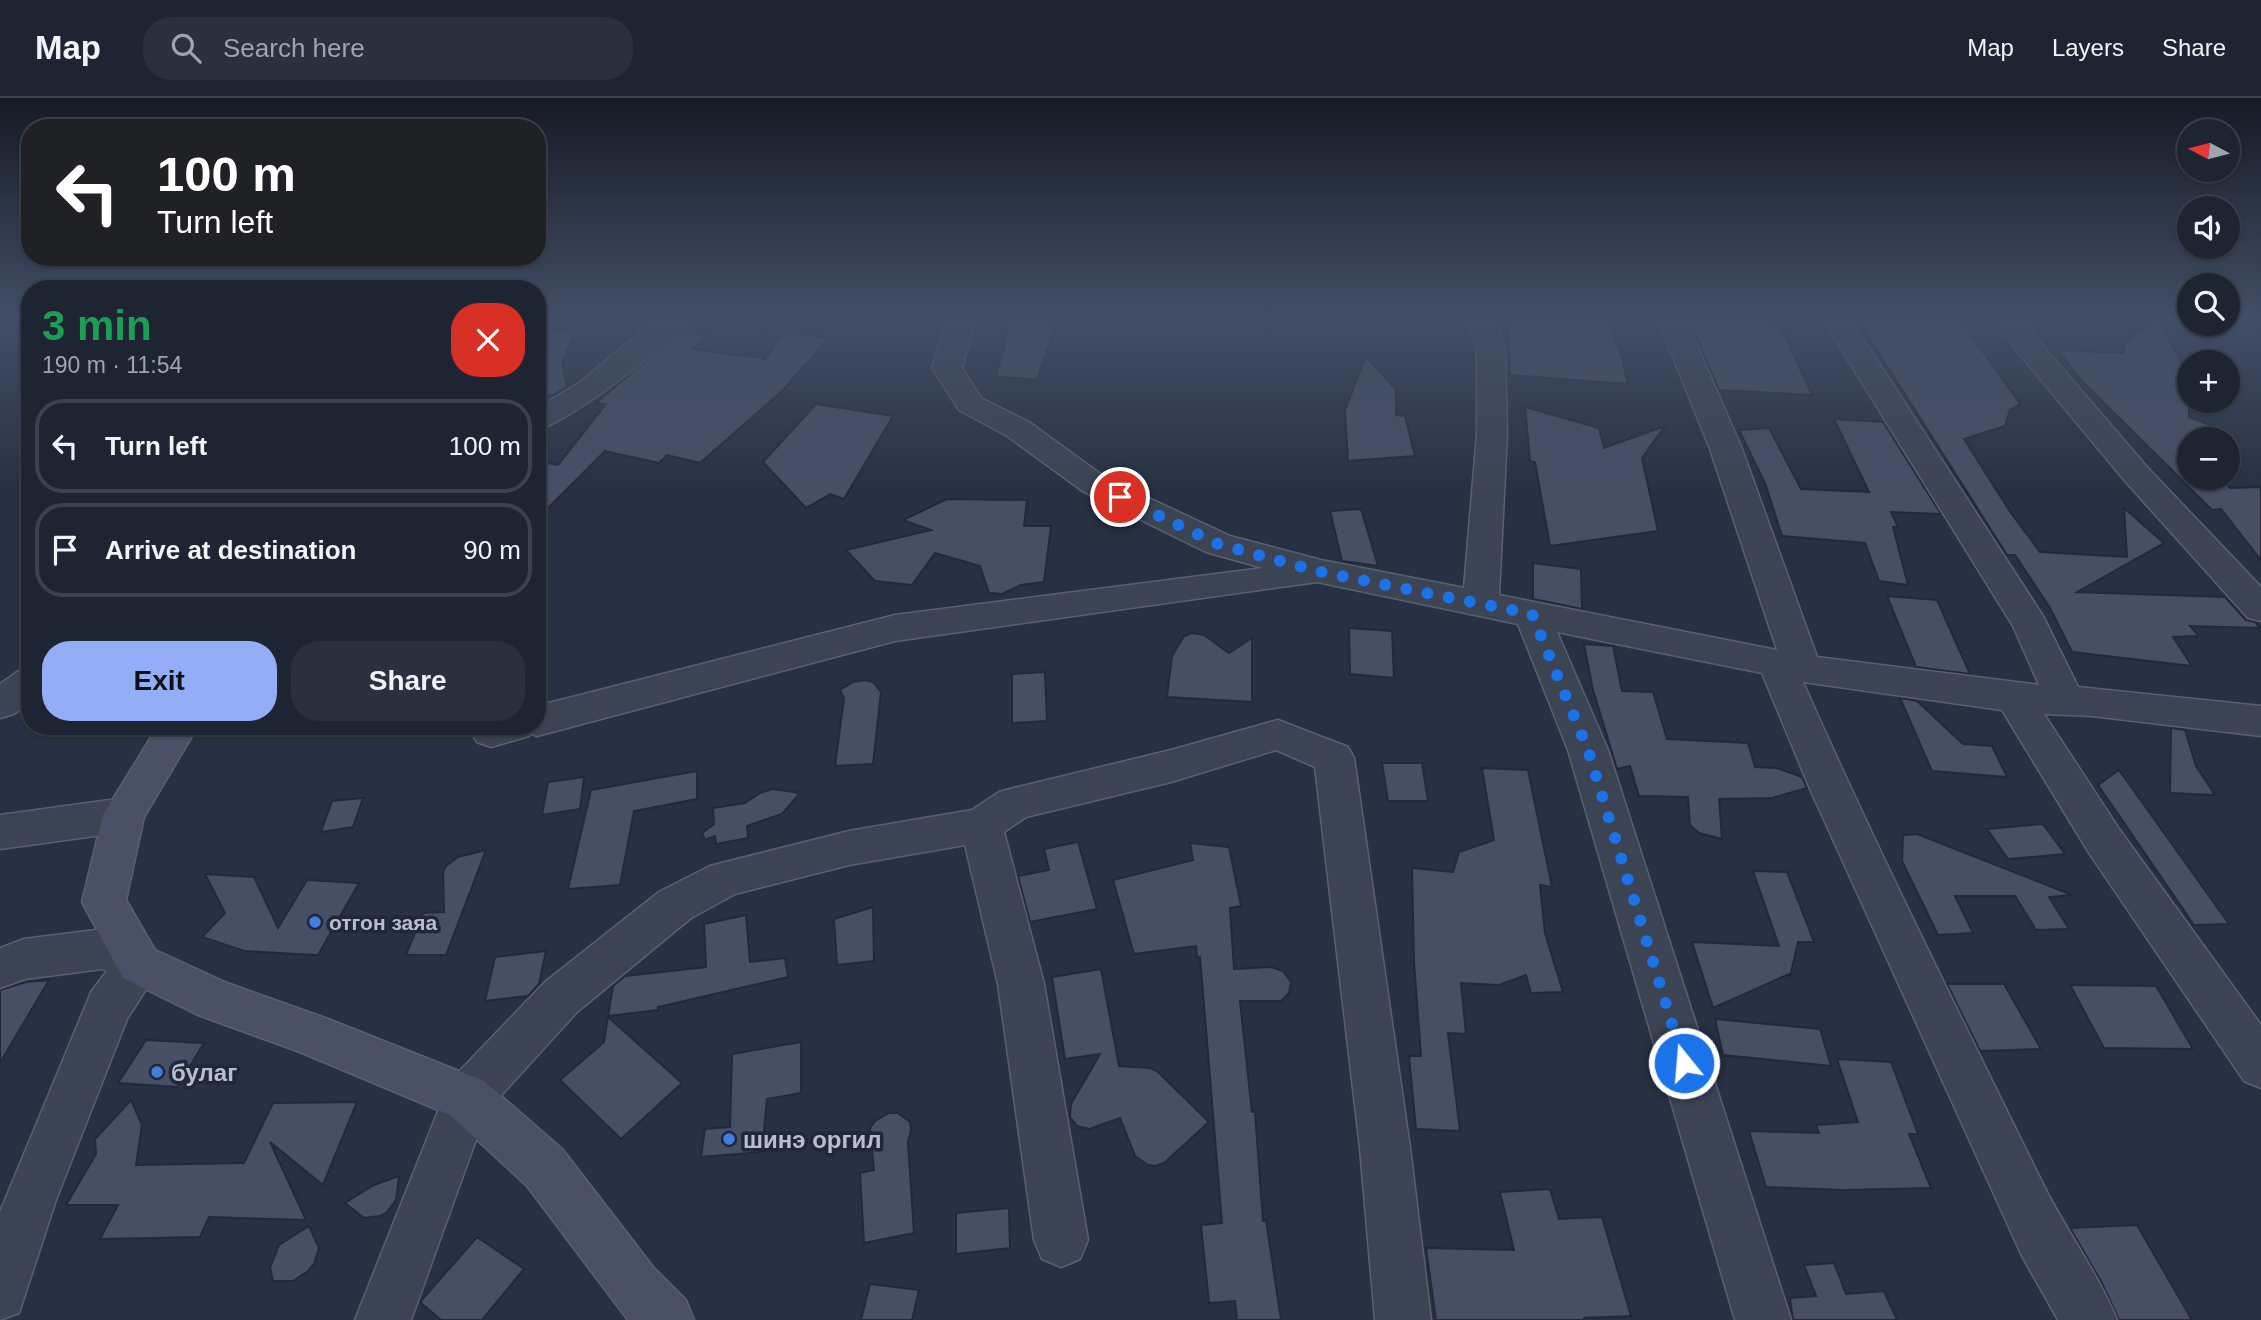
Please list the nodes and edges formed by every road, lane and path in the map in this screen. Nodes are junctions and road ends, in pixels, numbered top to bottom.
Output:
1 (604, 377) edge
2 (953, 377) edge
3 (1491, 377) edge
4 (1697, 377) edge
5 (1872, 377) edge
6 (2054, 377) edge
7 (546, 415) edge
8 (1321, 572) junction
9 (1480, 604) junction
10 (2261, 608) edge
11 (1532, 614) junction
12 (1790, 666) junction
13 (21, 689) edge
14 (2014, 698) junction
15 (2065, 700) junction
16 (0, 704) edge
17 (546, 719) edge
18 (2258, 723) edge
19 (173, 735) edge
20 (124, 815) junction
21 (981, 825) junction
22 (0, 832) edge
23 (139, 964) junction
24 (0, 968) edge
25 (2261, 1065) edge
26 (467, 1098) junction
27 (1061, 1240) dead end
28 (0, 1294) edge
29 (383, 1320) edge
30 (666, 1320) edge
31 (1403, 1320) edge
32 (1763, 1320) edge
33 (2089, 1320) edge

1 - 7 street
2 - 8 street
3 - 9 street
4 - 12 street
5 - 15 street
6 - 10 street
8 - 9 street
8 - 17 street
9 - 11 street
11 - 12 street
11 - 32 street
12 - 14 street
12 - 33 street
13 - 16 street
14 - 15 street
14 - 25 street
15 - 18 street
19 - 20 main road
20 - 22 street
20 - 23 main road
21 - 26 street
21 - 27 street
21 - 31 street
23 - 24 street
23 - 26 main road
23 - 28 street
26 - 29 street
26 - 30 main road

